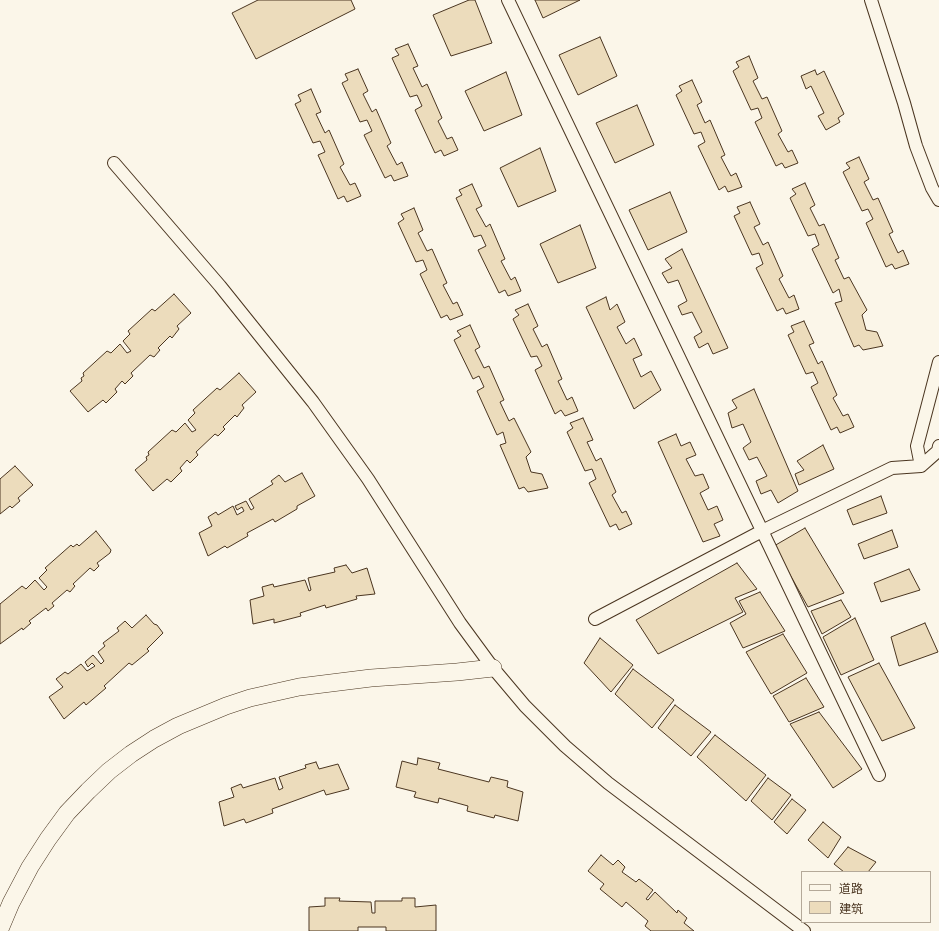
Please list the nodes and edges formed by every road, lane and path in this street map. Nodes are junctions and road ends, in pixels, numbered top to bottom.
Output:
1 (508, 0) edge
2 (871, 0) edge
3 (114, 163) dead end
4 (939, 200) edge
5 (939, 362) edge
6 (939, 446) edge
7 (922, 466) junction
8 (762, 531) junction
9 (595, 619) dead end
10 (493, 668) junction
11 (879, 775) dead end
12 (0, 929) edge
13 (804, 931) edge

1 - 8 street
2 - 4 street
3 - 10 street
5 - 7 street
6 - 7 street
7 - 8 street
8 - 9 street
8 - 11 street
10 - 12 street
10 - 13 street

